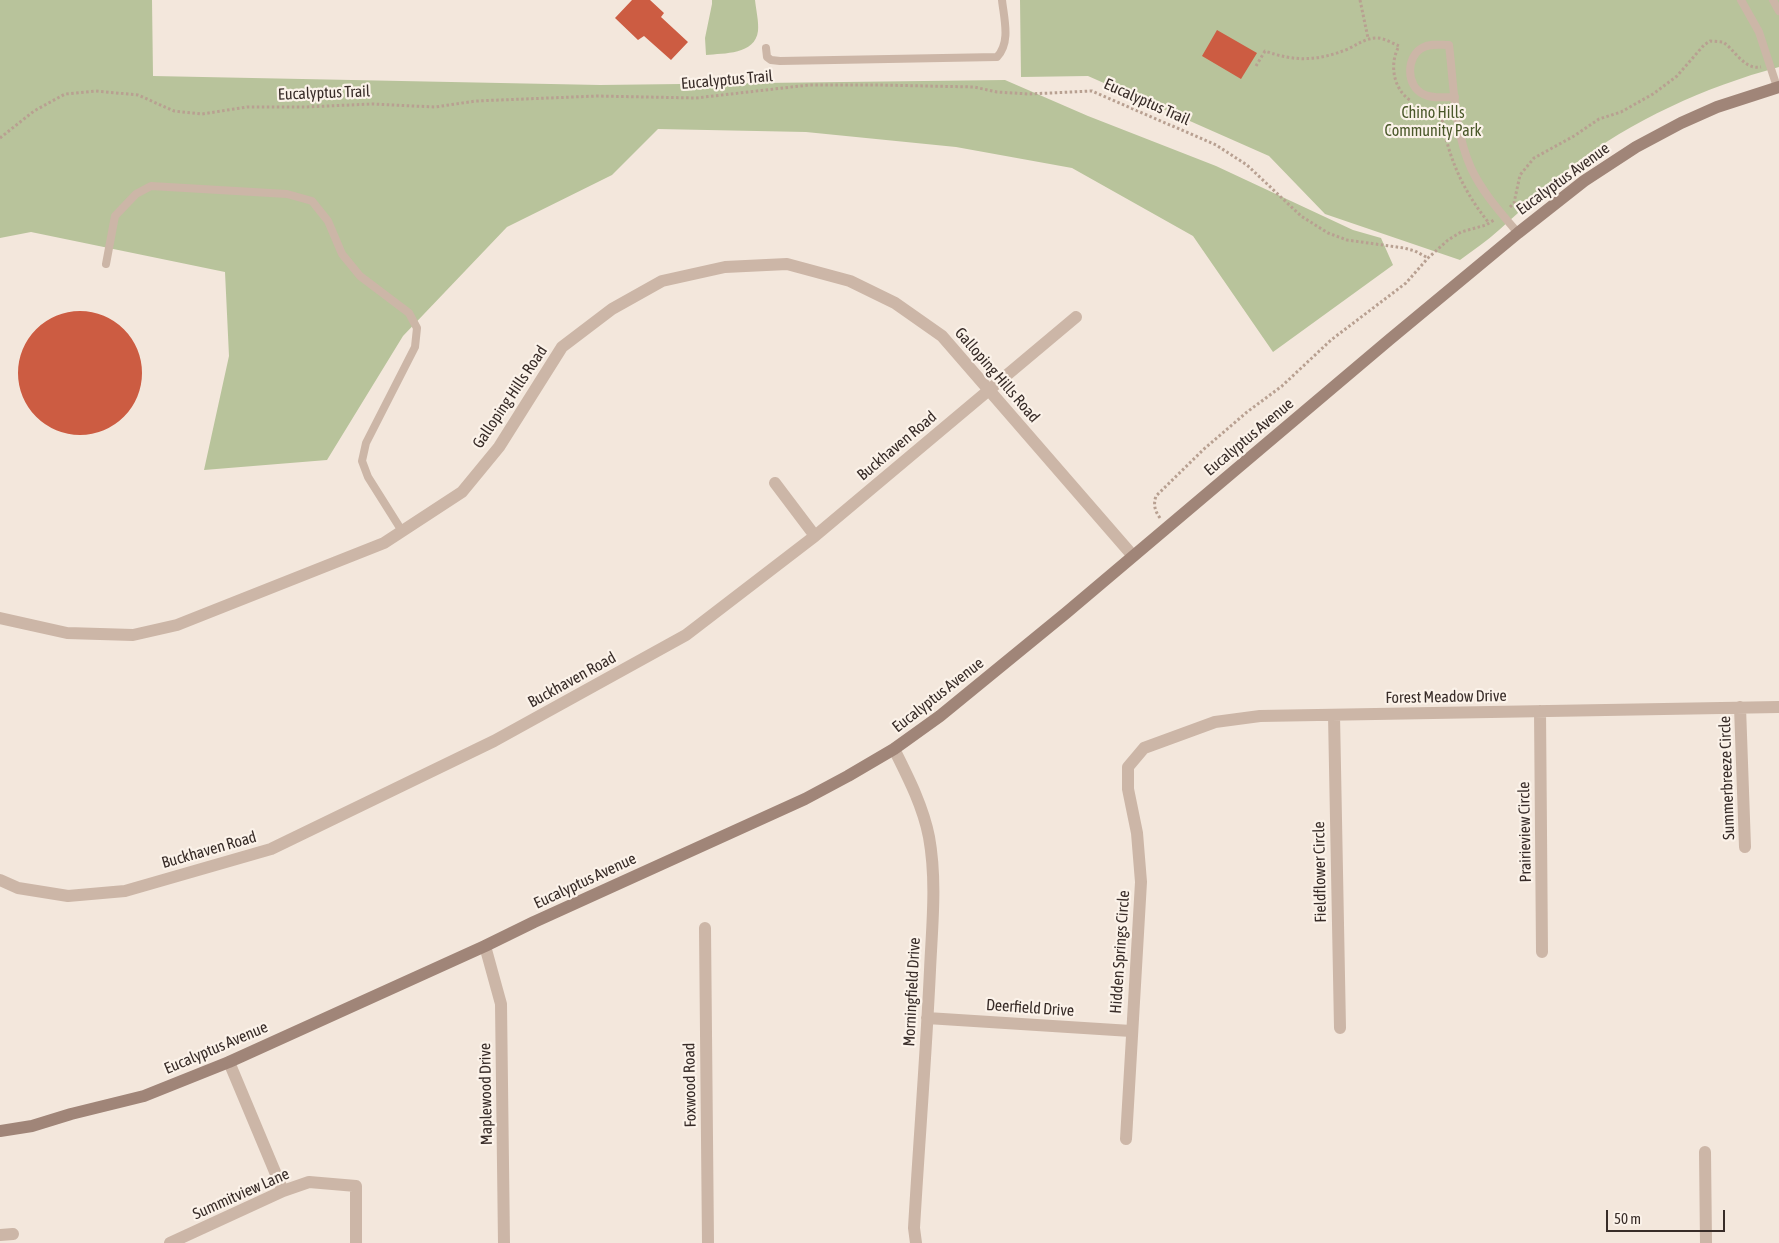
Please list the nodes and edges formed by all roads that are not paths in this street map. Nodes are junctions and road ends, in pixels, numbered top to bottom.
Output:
1 (1002, 0) edge
2 (1741, 0) edge
3 (1773, 0) edge
4 (1779, 11) edge
5 (766, 48) dead end
6 (1778, 87) edge
7 (1455, 97) junction
8 (1518, 233) junction
9 (106, 264) dead end
10 (1076, 317) dead end
11 (988, 389) junction
12 (775, 483) dead end
13 (402, 532) junction
14 (815, 536) junction
15 (1133, 556) junction
16 (0, 618) edge
17 (1740, 707) junction
18 (1779, 707) edge
19 (1540, 711) junction
20 (1334, 715) junction
21 (894, 749) junction
22 (1128, 767) joint
23 (1745, 848) dead end
24 (0, 880) edge
25 (705, 928) dead end
26 (485, 946) junction
27 (1542, 952) dead end
28 (928, 1018) junction
29 (1340, 1028) dead end
30 (1131, 1031) junction
31 (230, 1062) junction
32 (0, 1131) edge
33 (1126, 1139) dead end
34 (1705, 1152) dead end
35 (283, 1191) junction
36 (170, 1243) edge
37 (356, 1243) edge
38 (504, 1243) edge
39 (708, 1243) edge
40 (916, 1243) edge
41 (1706, 1243) edge

1 - 5 lane
2 - 6 lane
3 - 4 lane
6 - 8 street, Eucalyptus Avenue
7 - 7 lane
7 - 8 lane
8 - 15 street, Eucalyptus Avenue
9 - 13 lane
10 - 11 street, Buckhaven Road
11 - 13 street, Galloping Hills Road
11 - 14 street, Buckhaven Road
11 - 15 street, Galloping Hills Road
12 - 14 street
13 - 16 street, Galloping Hills Road
14 - 24 street, Buckhaven Road
15 - 21 street, Eucalyptus Avenue
17 - 18 street, Forest Meadow Drive
17 - 19 street, Forest Meadow Drive
17 - 23 street, Summerbreeze Circle
19 - 20 street, Forest Meadow Drive
19 - 27 street, Prairieview Circle
20 - 22 street, Forest Meadow Drive
20 - 29 street, Fieldflower Circle
21 - 26 street, Eucalyptus Avenue
21 - 28 street, Morningfield Drive
22 - 30 street, Hidden Springs Circle
25 - 39 street, Foxwood Road
26 - 31 street, Eucalyptus Avenue
26 - 38 street, Maplewood Drive
28 - 30 street, Deerfield Drive
28 - 40 street, Morningfield Drive
30 - 33 street, Hidden Springs Circle
31 - 32 street, Eucalyptus Avenue
31 - 35 street
34 - 41 street
35 - 36 street, Summitview Lane
35 - 37 street, Summitview Lane

